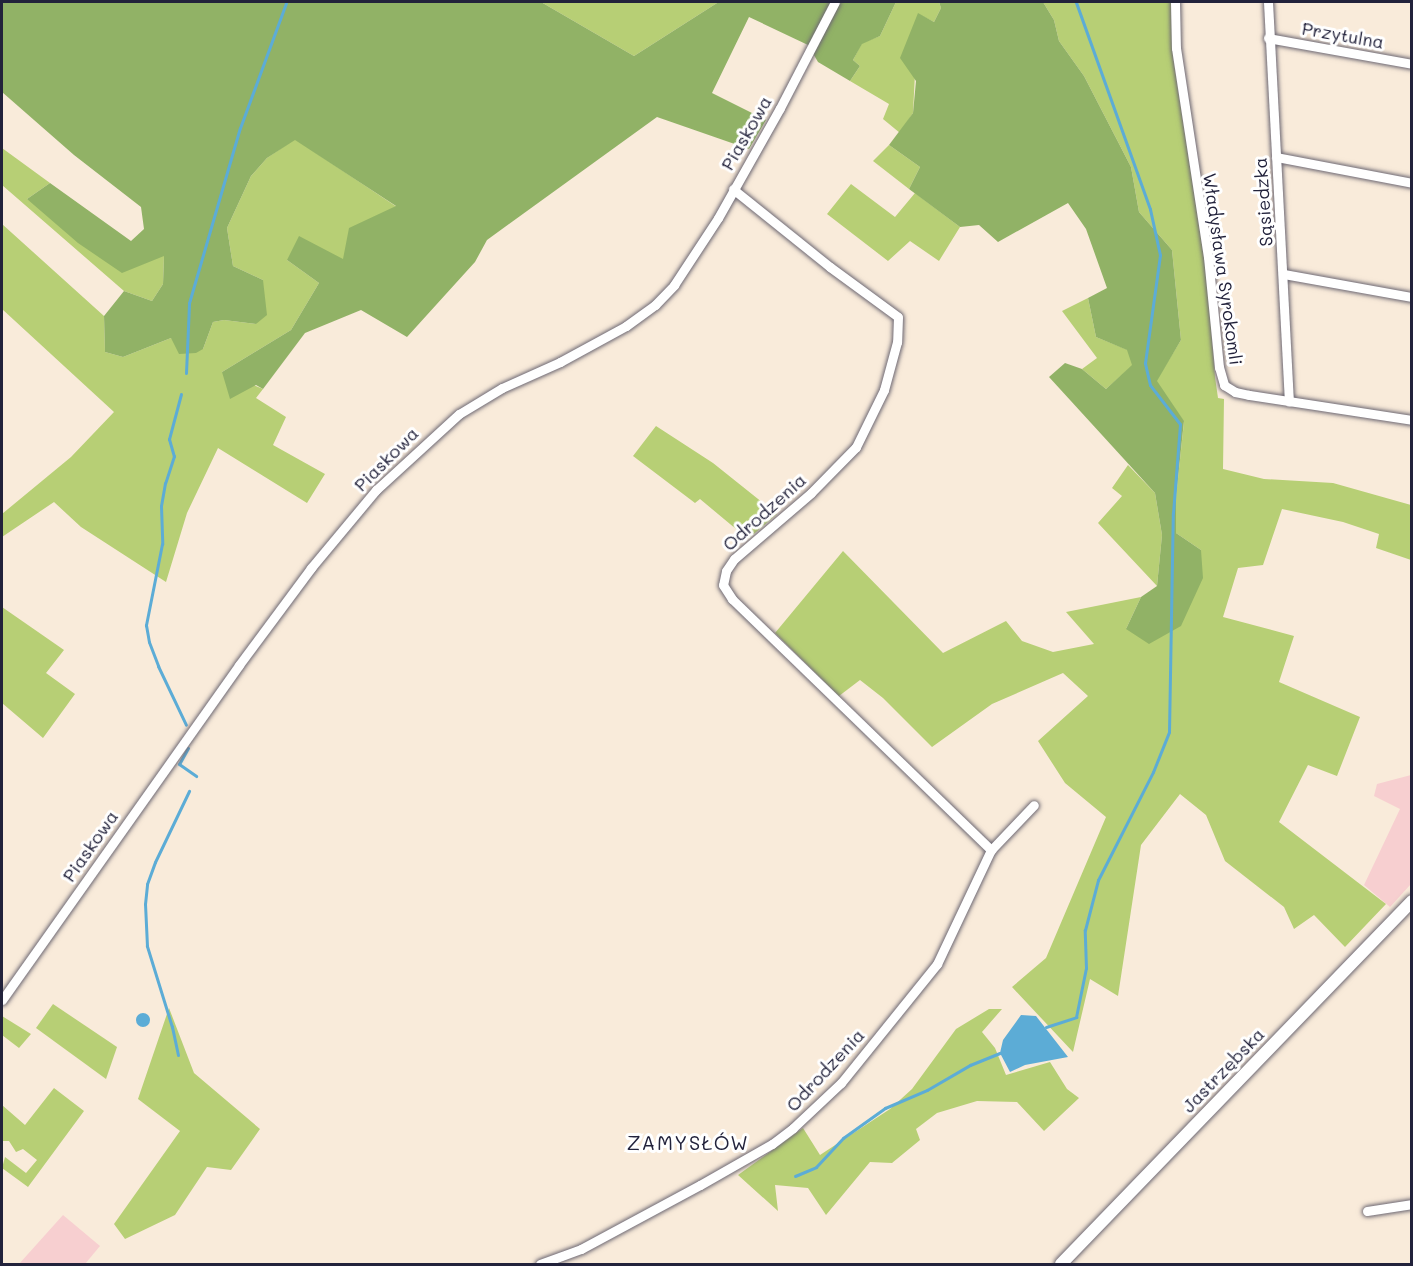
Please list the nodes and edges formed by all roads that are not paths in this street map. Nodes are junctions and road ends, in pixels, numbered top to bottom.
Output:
1 (835, 2) edge
2 (1175, 2) edge
3 (1268, 2) edge
4 (1268, 38) junction
5 (1412, 64) edge
6 (1276, 157) junction
7 (1412, 183) edge
8 (733, 189) junction
9 (1284, 274) junction
10 (1412, 297) edge
11 (1289, 401) junction
12 (1412, 420) edge
13 (1034, 805) dead end
14 (991, 850) junction
15 (1412, 901) edge
16 (2, 1000) edge
17 (1412, 1204) edge
18 (1367, 1211) dead end
19 (540, 1264) edge
20 (1061, 1264) edge

1 - 8 street, Piaskowa
2 - 11 street, Władysława Syrokomli
3 - 4 street, Sąsiedzka
4 - 5 street, Przytulna
4 - 6 street, Sąsiedzka
6 - 7 street
6 - 9 street, Sąsiedzka
8 - 14 street, Odrodzenia
8 - 16 street, Piaskowa
9 - 10 street
9 - 11 street, Sąsiedzka
11 - 12 street, Władysława Syrokomli
13 - 14 street, Odrodzenia
14 - 19 street, Odrodzenia
15 - 20 main road, Jastrzębska
17 - 18 street

